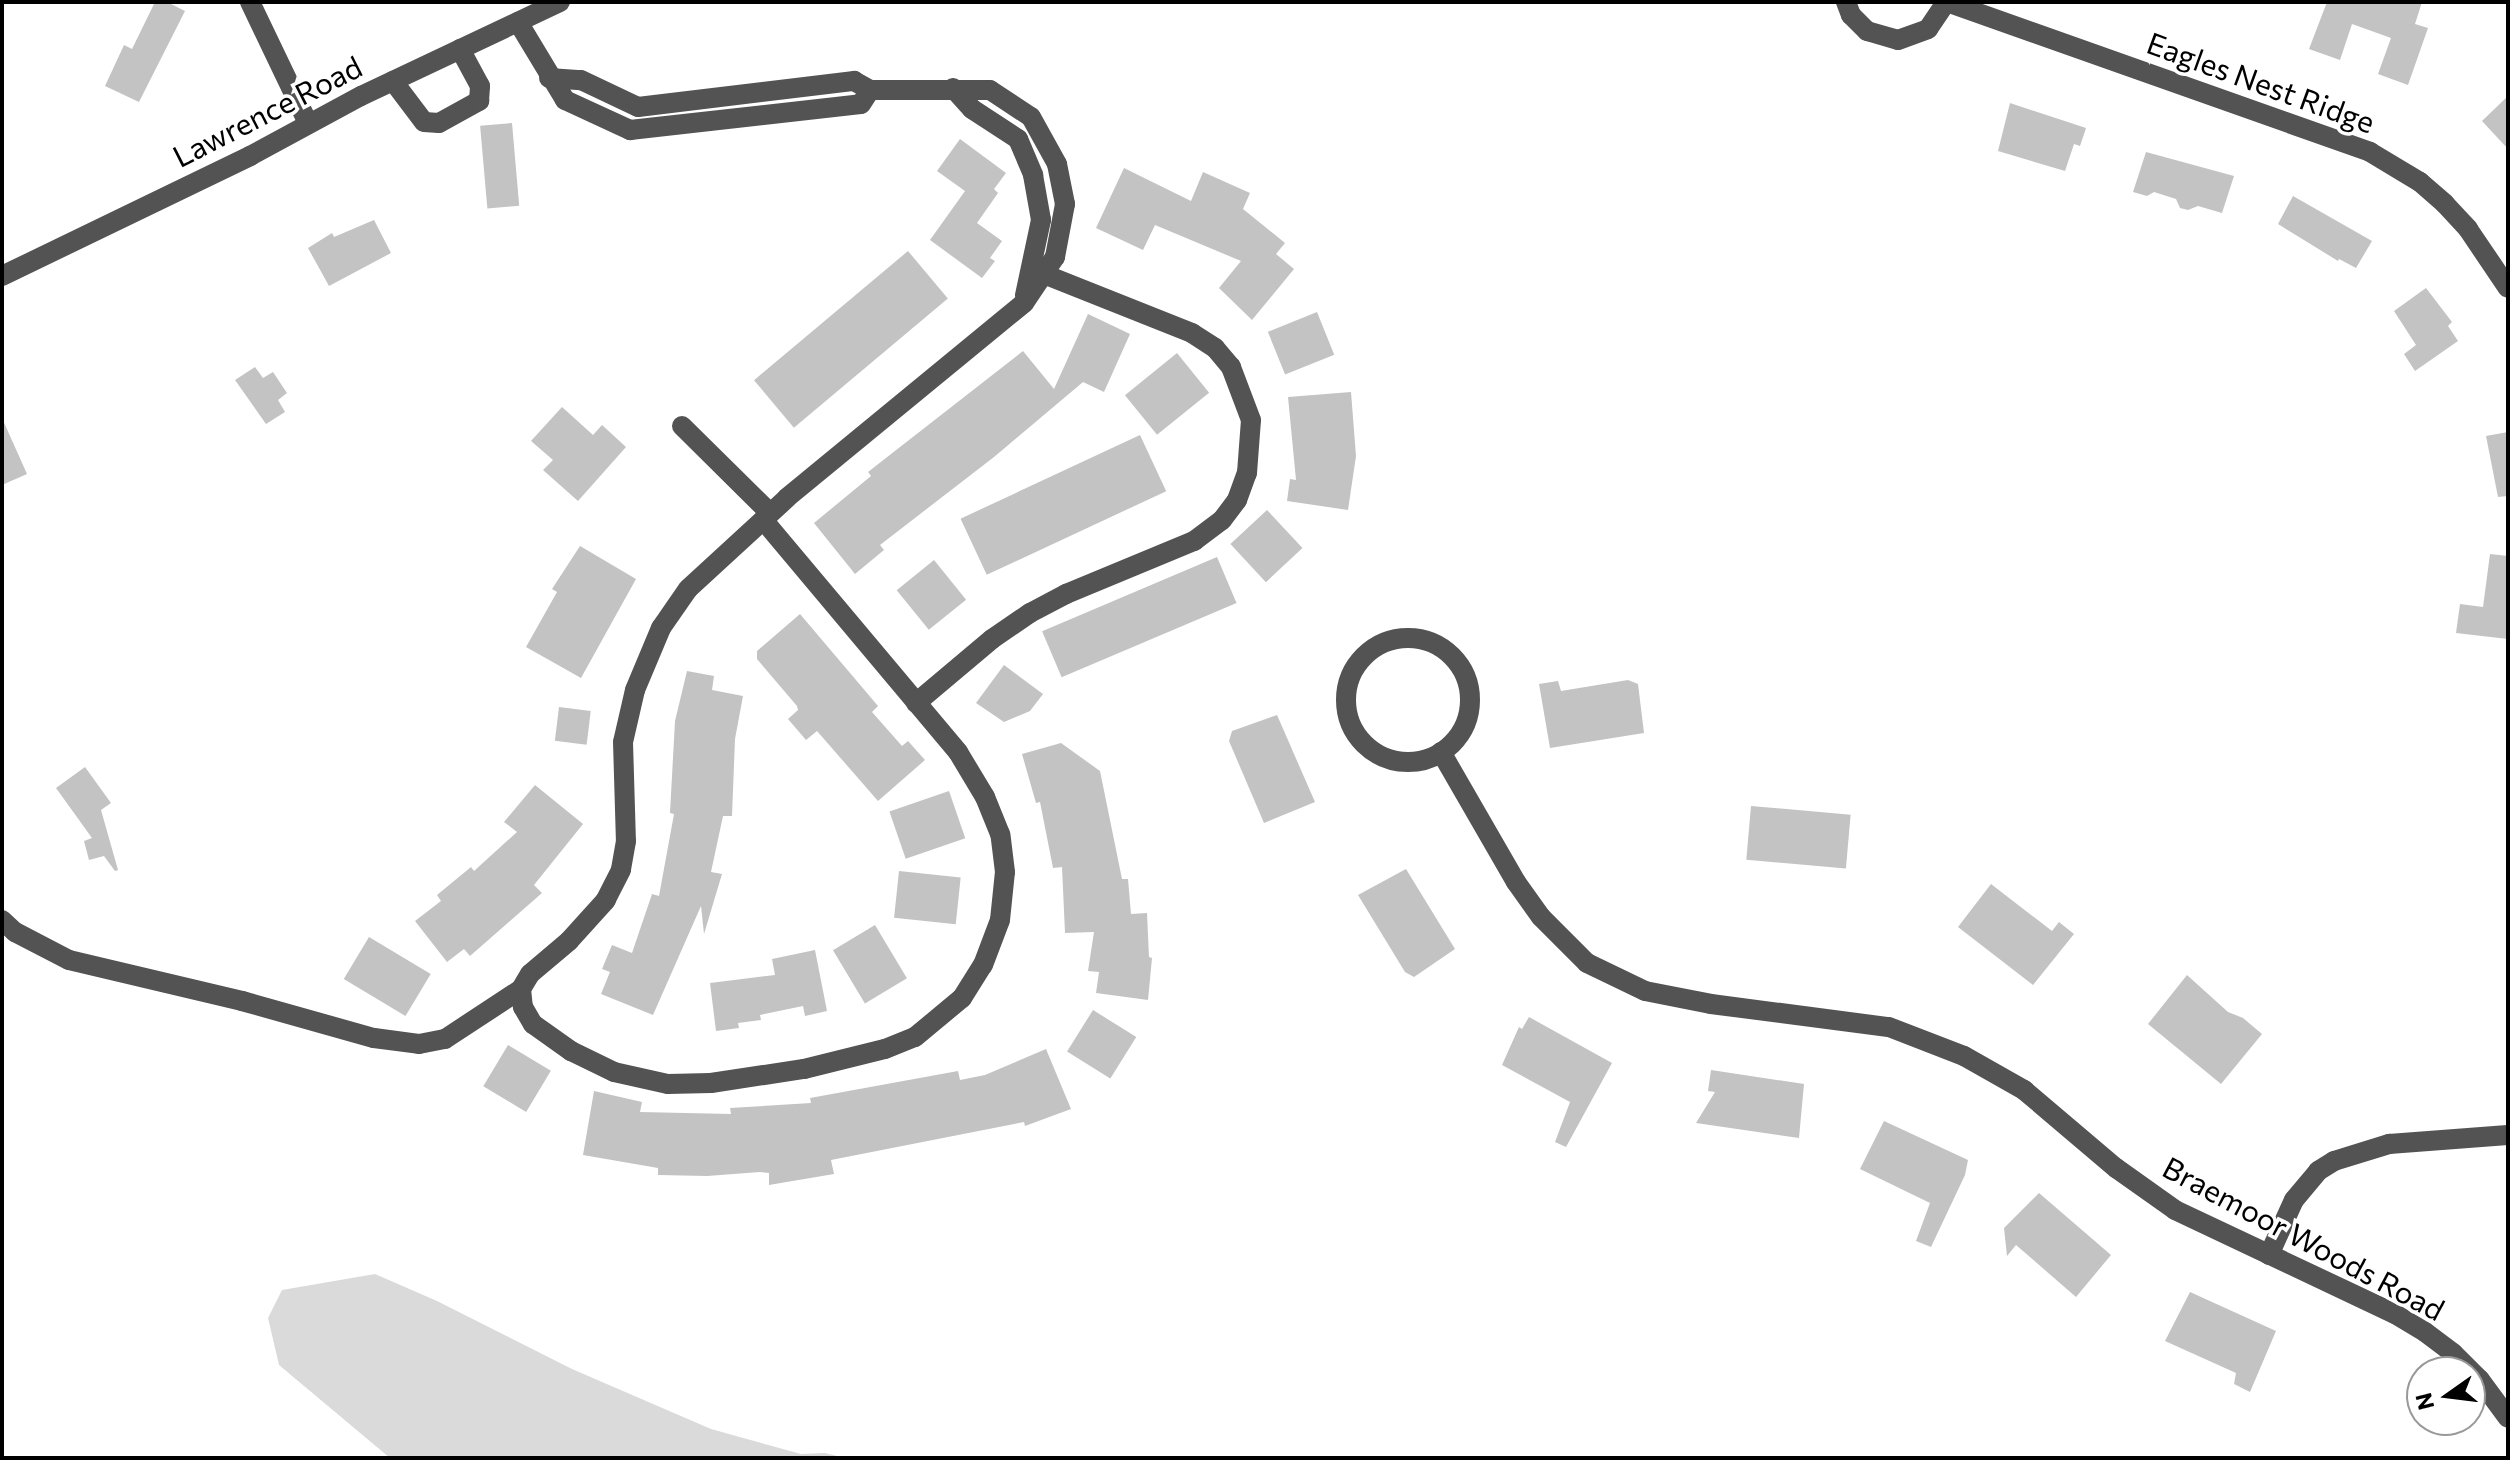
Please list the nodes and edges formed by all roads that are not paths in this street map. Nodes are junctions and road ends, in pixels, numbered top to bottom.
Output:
1 (250, 2) edge
2 (560, 2) edge
3 (1846, 2) edge
4 (1946, 2) edge
5 (518, 22) junction
6 (460, 49) junction
7 (393, 81) junction
8 (953, 88) junction
9 (308, 123) junction
10 (1044, 274) junction
11 (2, 276) edge
12 (2508, 288) edge
13 (1024, 303) junction
14 (682, 426) dead end
15 (766, 516) junction
16 (916, 703) junction
17 (1441, 752) junction
18 (2, 920) edge
19 (521, 989) junction
20 (2508, 1135) edge
21 (2269, 1255) junction
22 (2508, 1418) edge

1 - 9 street
2 - 5 street, Lawrence Road
3 - 4 street, Eagles Nest Ridge
4 - 12 street, Eagles Nest Ridge
5 - 6 street, Lawrence Road
5 - 8 street
6 - 7 street, Lawrence Road
6 - 7 street
7 - 9 street, Lawrence Road
8 - 10 street
8 - 13 street
9 - 11 street, Lawrence Road
10 - 13 street
10 - 16 street
13 - 15 street
14 - 15 street
15 - 16 street
15 - 19 street
16 - 19 street
17 - 17 street
17 - 21 street, Braemoor Woods Road
18 - 19 street
20 - 21 street
21 - 22 street, Braemoor Woods Road

